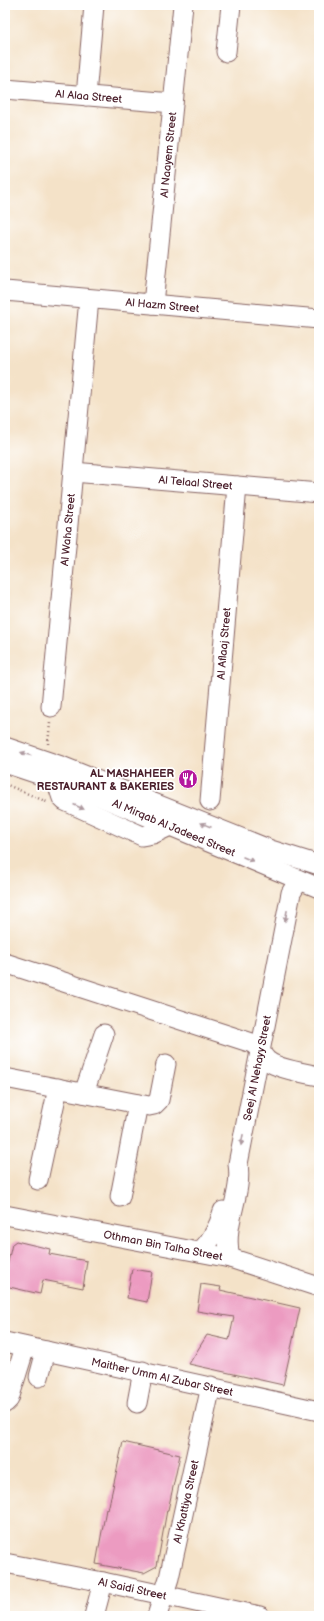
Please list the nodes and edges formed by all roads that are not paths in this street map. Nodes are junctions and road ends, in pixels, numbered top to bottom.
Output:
1 (94, 5) edge
2 (183, 5) edge
3 (231, 5) edge
4 (226, 52) dead end
5 (5, 89) edge
6 (86, 96) junction
7 (173, 103) junction
8 (5, 291) edge
9 (89, 298) junction
10 (154, 304) junction
11 (319, 318) edge
12 (73, 472) junction
13 (237, 486) junction
14 (319, 493) edge
15 (51, 707) road end
16 (5, 747) edge
17 (5, 763) edge
18 (56, 780) junction
19 (210, 801) dead end
20 (170, 826) junction
21 (319, 865) edge
22 (319, 879) edge
23 (299, 880) junction
24 (319, 888) edge
25 (5, 963) edge
26 (104, 1034) dead end
27 (260, 1055) junction
28 (166, 1064) dead end
29 (319, 1067) edge
30 (319, 1076) edge
31 (5, 1078) edge
32 (58, 1088) junction
33 (84, 1093) junction
34 (138, 1104) junction
35 (238, 1164) junction
36 (38, 1180) dead end
37 (120, 1197) dead end
38 (5, 1215) edge
39 (200, 1252) junction
40 (230, 1258) junction
41 (319, 1287) edge
42 (5, 1342) edge
43 (25, 1346) junction
44 (46, 1351) junction
45 (143, 1372) junction
46 (39, 1377) dead end
47 (211, 1386) junction
48 (5, 1403) edge
49 (137, 1403) dead end
50 (319, 1411) edge
51 (5, 1563) edge
52 (103, 1582) junction
53 (164, 1595) junction
54 (94, 1616) edge
55 (157, 1616) edge
56 (260, 1616) edge

1 - 6 street
2 - 7 street, Al Naayem Street
3 - 4 street
5 - 6 street, Al Alaa Street
6 - 7 street, Al Alaa Street
7 - 10 street, Al Naayem Street
8 - 9 street, Al Hazm Street
9 - 10 street, Al Hazm Street
9 - 12 street, Al Waha Street
10 - 11 street, Al Hazm Street
12 - 13 street, Al Telaal Street
12 - 15 street, Al Waha Street
13 - 14 street, Al Telaal Street
13 - 19 street, Al Aflaaj Street
21 -> 16 street, Al Mirqab Al Jadeed Street
17 - 18 street, Al Mirqab Al Jadeed Street
18 - 20 street, Al Mirqab Al Jadeed Street
18 -> 20 street
20 -> 23 street, Al Mirqab Al Jadeed Street
22 - 23 street
23 - 24 street, Al Mirqab Al Jadeed Street
23 -> 27 street, Seej Al Nehayy Street
25 - 27 street
26 - 33 street
27 - 29 street
27 - 30 street
27 -> 35 street, Seej Al Nehayy Street
28 - 34 street
31 - 32 street
32 - 33 street
32 - 36 street
33 - 34 street
34 - 37 street
35 - 39 street
35 - 40 street, Seej Al Nehayy Street
38 - 39 street, Othman Bin Talha Street
39 - 40 street, Othman Bin Talha Street
40 - 41 street, Othman Bin Talha Street
42 - 43 street, Maither Umm Al Zubar Street
43 - 44 street, Maither Umm Al Zubar Street
43 - 48 street
44 - 45 street, Maither Umm Al Zubar Street
44 - 46 street
45 - 47 street, Maither Umm Al Zubar Street
45 - 49 street
47 - 50 street, Maither Umm Al Zubar Street
47 - 53 street, Al Khattiya Street
51 - 52 street, Al Saidi Street
52 - 53 street, Al Saidi Street
52 - 54 street
53 - 55 street, Al Khattiya Street
53 - 56 street, Al Saidi Street

